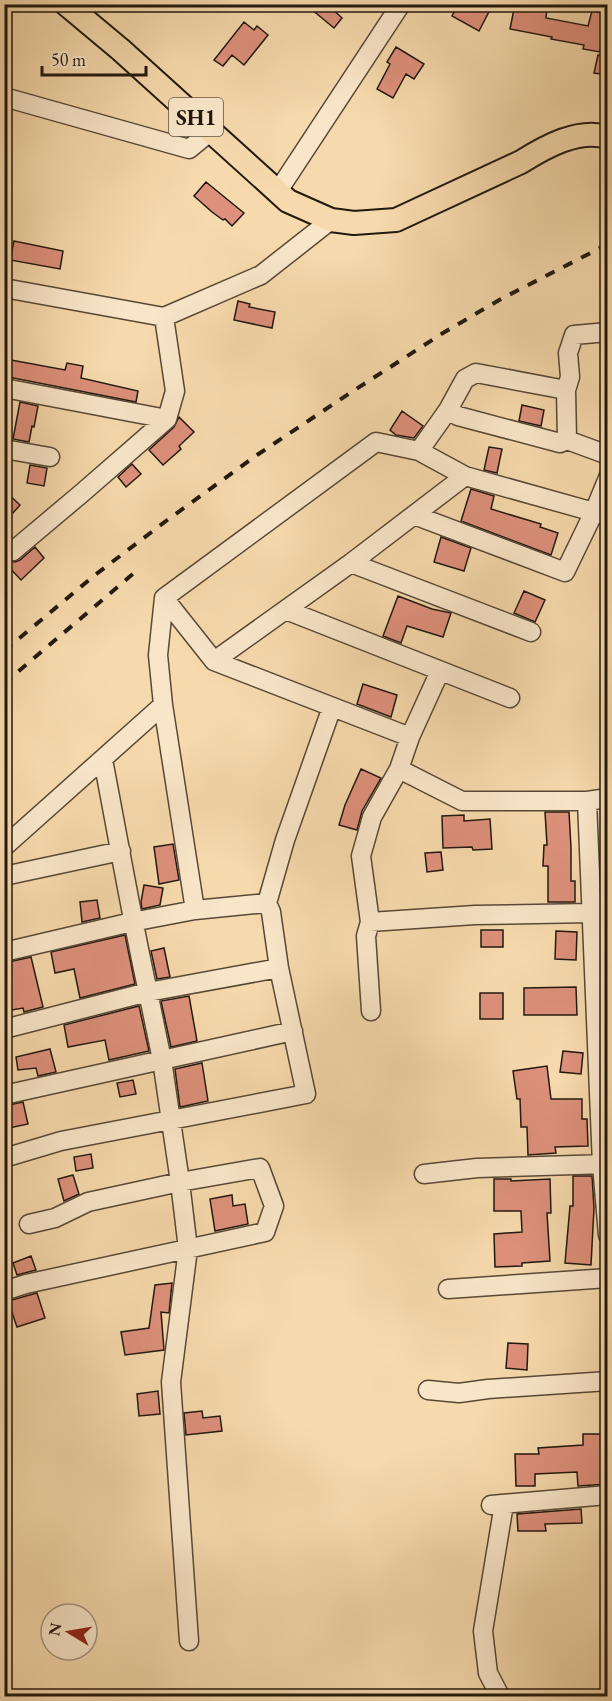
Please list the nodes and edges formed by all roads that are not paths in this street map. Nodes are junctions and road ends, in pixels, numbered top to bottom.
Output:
1 (66, 4) edge
2 (401, 4) edge
3 (4, 97) edge
4 (211, 131) junction
5 (608, 137) edge
6 (278, 191) junction
7 (331, 220) junction
8 (4, 288) edge
9 (164, 317) junction
10 (608, 332) edge
11 (4, 388) edge
12 (566, 390) junction
13 (448, 410) junction
14 (167, 419) junction
15 (567, 440) junction
16 (4, 449) edge
17 (418, 451) junction
18 (608, 455) edge
19 (50, 457) dead end
20 (465, 476) junction
21 (608, 478) edge
22 (601, 514) edge
23 (414, 515) junction
24 (4, 546) edge
25 (351, 563) junction
26 (164, 598) junction
27 (286, 610) junction
28 (531, 632) dead end
29 (214, 661) junction
30 (440, 671) junction
31 (510, 698) dead end
32 (163, 705) junction
33 (332, 707) junction
34 (410, 737) junction
35 (103, 760) junction
36 (399, 769) junction
37 (608, 798) edge
38 (587, 801) junction
39 (4, 847) edge
40 (121, 851) junction
41 (4, 876) edge
42 (267, 903) junction
43 (195, 910) junction
44 (591, 912) junction
45 (132, 922) junction
46 (370, 922) junction
47 (4, 952) edge
48 (279, 968) junction
49 (148, 992) junction
50 (371, 1011) dead end
51 (4, 1029) edge
52 (293, 1031) junction
53 (162, 1060) junction
54 (4, 1095) edge
55 (171, 1121) junction
56 (4, 1158) edge
57 (605, 1165) edge
58 (424, 1174) dead end
59 (180, 1182) junction
60 (29, 1224) dead end
61 (608, 1235) edge
62 (188, 1249) junction
63 (608, 1278) edge
64 (448, 1289) dead end
65 (4, 1291) edge
66 (608, 1381) edge
67 (428, 1390) dead end
68 (608, 1495) edge
69 (189, 1641) dead end
70 (500, 1696) edge

1 - 4 main road, SH1
2 - 6 street
3 - 4 street
4 - 6 main road, SH1
5 - 7 main road, SH1
6 - 7 main road, SH1
7 - 9 street
8 - 9 street
9 - 14 street
10 - 12 street
11 - 14 street
12 - 13 street
12 - 15 street
13 - 15 street
13 - 17 street
14 - 24 street
15 - 18 street
16 - 19 street
17 - 20 street
17 - 26 street
20 - 22 street
20 - 23 street
21 - 22 street
22 - 23 street
23 - 25 street
25 - 27 street
25 - 28 street
26 - 29 street
26 - 32 street
27 - 29 street
27 - 30 street
29 - 33 street
30 - 31 street
30 - 34 street
32 - 35 street
32 - 43 street
33 - 34 street
33 - 42 street
34 - 36 street
35 - 39 street
35 - 40 street
36 - 38 street
36 - 46 street
37 - 38 street
38 - 44 street
40 - 41 street
40 - 45 street
42 - 43 street
42 - 48 street
43 - 45 street
44 - 46 street
44 - 57 street
45 - 47 street
45 - 49 street
46 - 50 street
48 - 49 street
48 - 52 street
49 - 51 street
49 - 53 street
52 - 53 street
52 - 55 street
53 - 54 street
53 - 55 street
55 - 56 street
55 - 59 street
57 - 58 street
57 - 61 street
59 - 60 street
59 - 62 street
59 - 62 street
62 - 65 street
62 - 69 street
63 - 64 street
66 - 67 street
68 - 70 street

